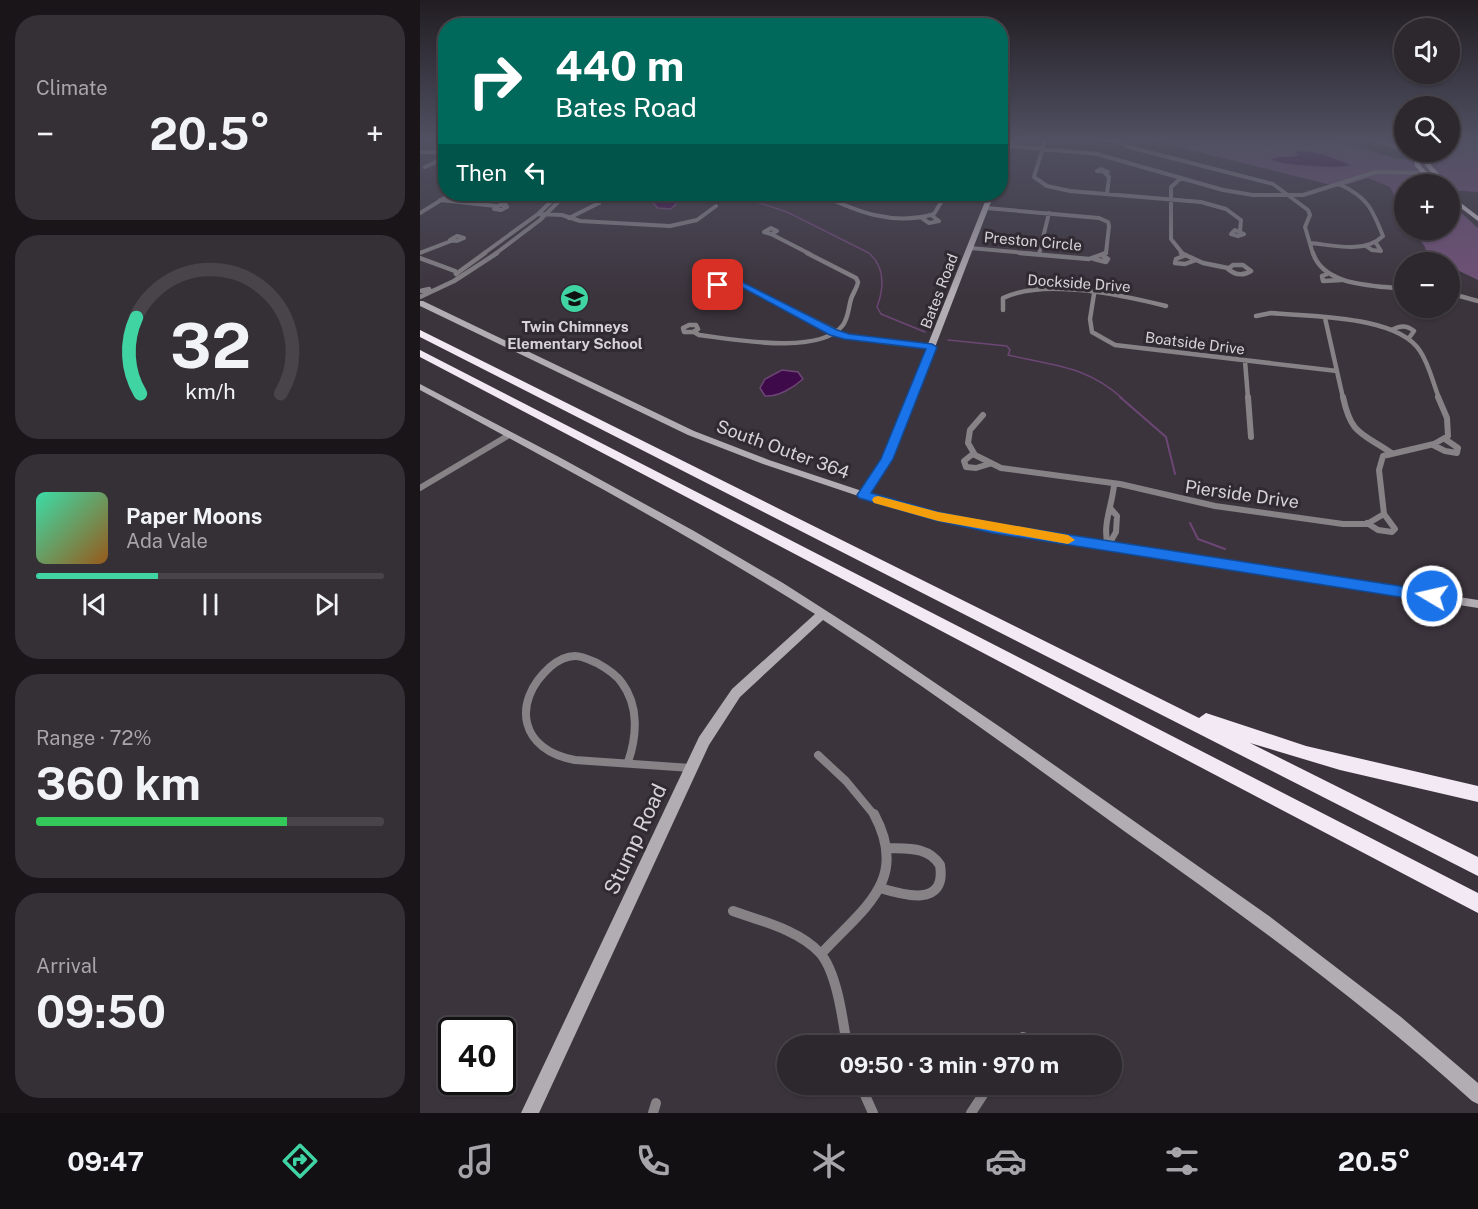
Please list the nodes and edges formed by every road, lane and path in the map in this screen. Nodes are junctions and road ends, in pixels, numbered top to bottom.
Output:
1 (1088, 192) edge
2 (1171, 192) edge
3 (1231, 192) edge
4 (1285, 192) edge
5 (1312, 192) edge
6 (1358, 192) edge
7 (1107, 194) joint
8 (1291, 196) junction
9 (1460, 196) edge
10 (1172, 199) junction
11 (438, 201) edge
12 (449, 201) edge
13 (552, 201) edge
14 (559, 201) edge
15 (838, 201) edge
16 (942, 201) edge
17 (988, 201) edge
18 (599, 203) dead end
19 (1460, 205) edge
20 (496, 206) dead end
21 (716, 206) dead end
22 (986, 208) junction
23 (1478, 210) edge
24 (420, 213) edge
25 (1049, 213) junction
26 (538, 214) junction
27 (546, 214) junction
28 (931, 215) junction
29 (568, 218) junction
30 (922, 218) junction
31 (1478, 219) edge
32 (1240, 231) dead end
33 (771, 234) dead end
34 (451, 241) dead end
35 (1310, 243) junction
36 (1376, 243) junction
37 (1366, 246) junction
38 (970, 248) junction
39 (420, 253) edge
40 (1039, 254) junction
41 (1186, 255) junction
42 (420, 258) edge
43 (1196, 260) junction
44 (1228, 268) dead end
45 (459, 275) junction
46 (741, 285) dead end
47 (1394, 288) edge
48 (432, 290) junction
49 (420, 294) edge
50 (1094, 294) junction
51 (1460, 296) edge
52 (1478, 301) edge
53 (424, 305) edge
54 (1166, 306) dead end
55 (1003, 310) dead end
56 (1256, 316) dead end
57 (1325, 318) junction
58 (694, 332) dead end
59 (834, 332) junction
60 (420, 333) edge
61 (932, 347) junction
62 (420, 352) edge
63 (1245, 361) junction
64 (1337, 371) junction
65 (420, 387) edge
66 (983, 416) dead end
67 (509, 435) junction
68 (1251, 437) dead end
69 (1445, 439) junction
70 (1433, 445) junction
71 (1390, 452) junction
72 (974, 453) junction
73 (989, 464) junction
74 (1114, 485) junction
75 (420, 488) edge
76 (864, 495) junction
77 (1111, 509) junction
78 (1384, 514) junction
79 (1367, 523) junction
80 (1108, 546) junction
81 (1478, 604) edge
82 (822, 614) junction
83 (1131, 692) junction
84 (818, 755) dead end
85 (628, 762) junction
86 (691, 768) junction
87 (1478, 794) edge
88 (887, 848) junction
89 (1478, 867) edge
90 (880, 888) junction
91 (1478, 903) edge
92 (733, 911) dead end
93 (822, 954) junction
94 (845, 1035) edge
95 (865, 1095) edge
96 (983, 1095) edge
97 (1478, 1095) edge
98 (530, 1113) edge
99 (873, 1113) edge
100 (971, 1113) edge

1 - 7 street
2 - 10 street
3 - 8 street
4 - 8 street
5 - 8 street
6 - 36 street
7 - 10 street
8 - 35 street
9 - 23 main road
10 - 32 street
10 - 41 street
11 - 24 street
12 - 20 street
13 - 26 street
14 - 27 street
15 - 30 street
16 - 28 street
17 - 22 street, Bates Road
18 - 29 street
19 - 31 main road
21 - 29 street
22 - 25 street, Preston Circle
22 - 38 street, Bates Road
25 - 40 street
25 - 40 street, Preston Circle
26 - 27 street
26 - 45 street
27 - 29 street
27 - 45 street
28 - 30 street
28 - 30 street
33 - 59 street
34 - 39 street
35 - 37 street
35 - 47 street
36 - 37 street
36 - 37 street
38 - 40 street, Preston Circle
38 - 61 street, Bates Road
41 - 43 street
41 - 43 street
42 - 45 street
43 - 44 street
45 - 48 street
46 - 59 street
48 - 49 street
48 - 53 street
50 - 54 street, Dockside Drive
50 - 55 street, Dockside Drive
50 - 63 street, Boatside Drive
51 - 52 street
53 - 76 street, South Outer 364
56 - 57 street
57 - 64 street
57 - 69 street
58 - 59 street
59 - 61 street
60 - 83 highway
61 - 76 street, Bates Road
62 - 91 highway
63 - 64 street, Boatside Drive
63 - 68 street
64 - 71 street
65 - 67 street
66 - 72 street, Pierside Drive
67 - 75 street
67 - 82 street
69 - 70 street
69 - 70 street
70 - 71 street
71 - 78 street, Pierside Drive
72 - 73 street, Pierside Drive
72 - 73 street, Pierside Drive
73 - 74 street, Pierside Drive
74 - 77 street
74 - 79 street, Pierside Drive
76 - 80 street, South Outer 364
77 - 80 street
77 - 80 street
78 - 79 street
78 - 79 street, Pierside Drive
80 - 81 street, South Outer 364
82 - 86 street, Stump Road
82 - 97 street
83 - 87 highway
83 - 89 highway
84 - 88 street
85 - 85 street
85 - 86 street
86 - 98 street, Stump Road
88 - 90 street
88 - 90 street
90 - 93 street
92 - 93 street
93 - 94 street
95 - 99 street
96 - 100 street

